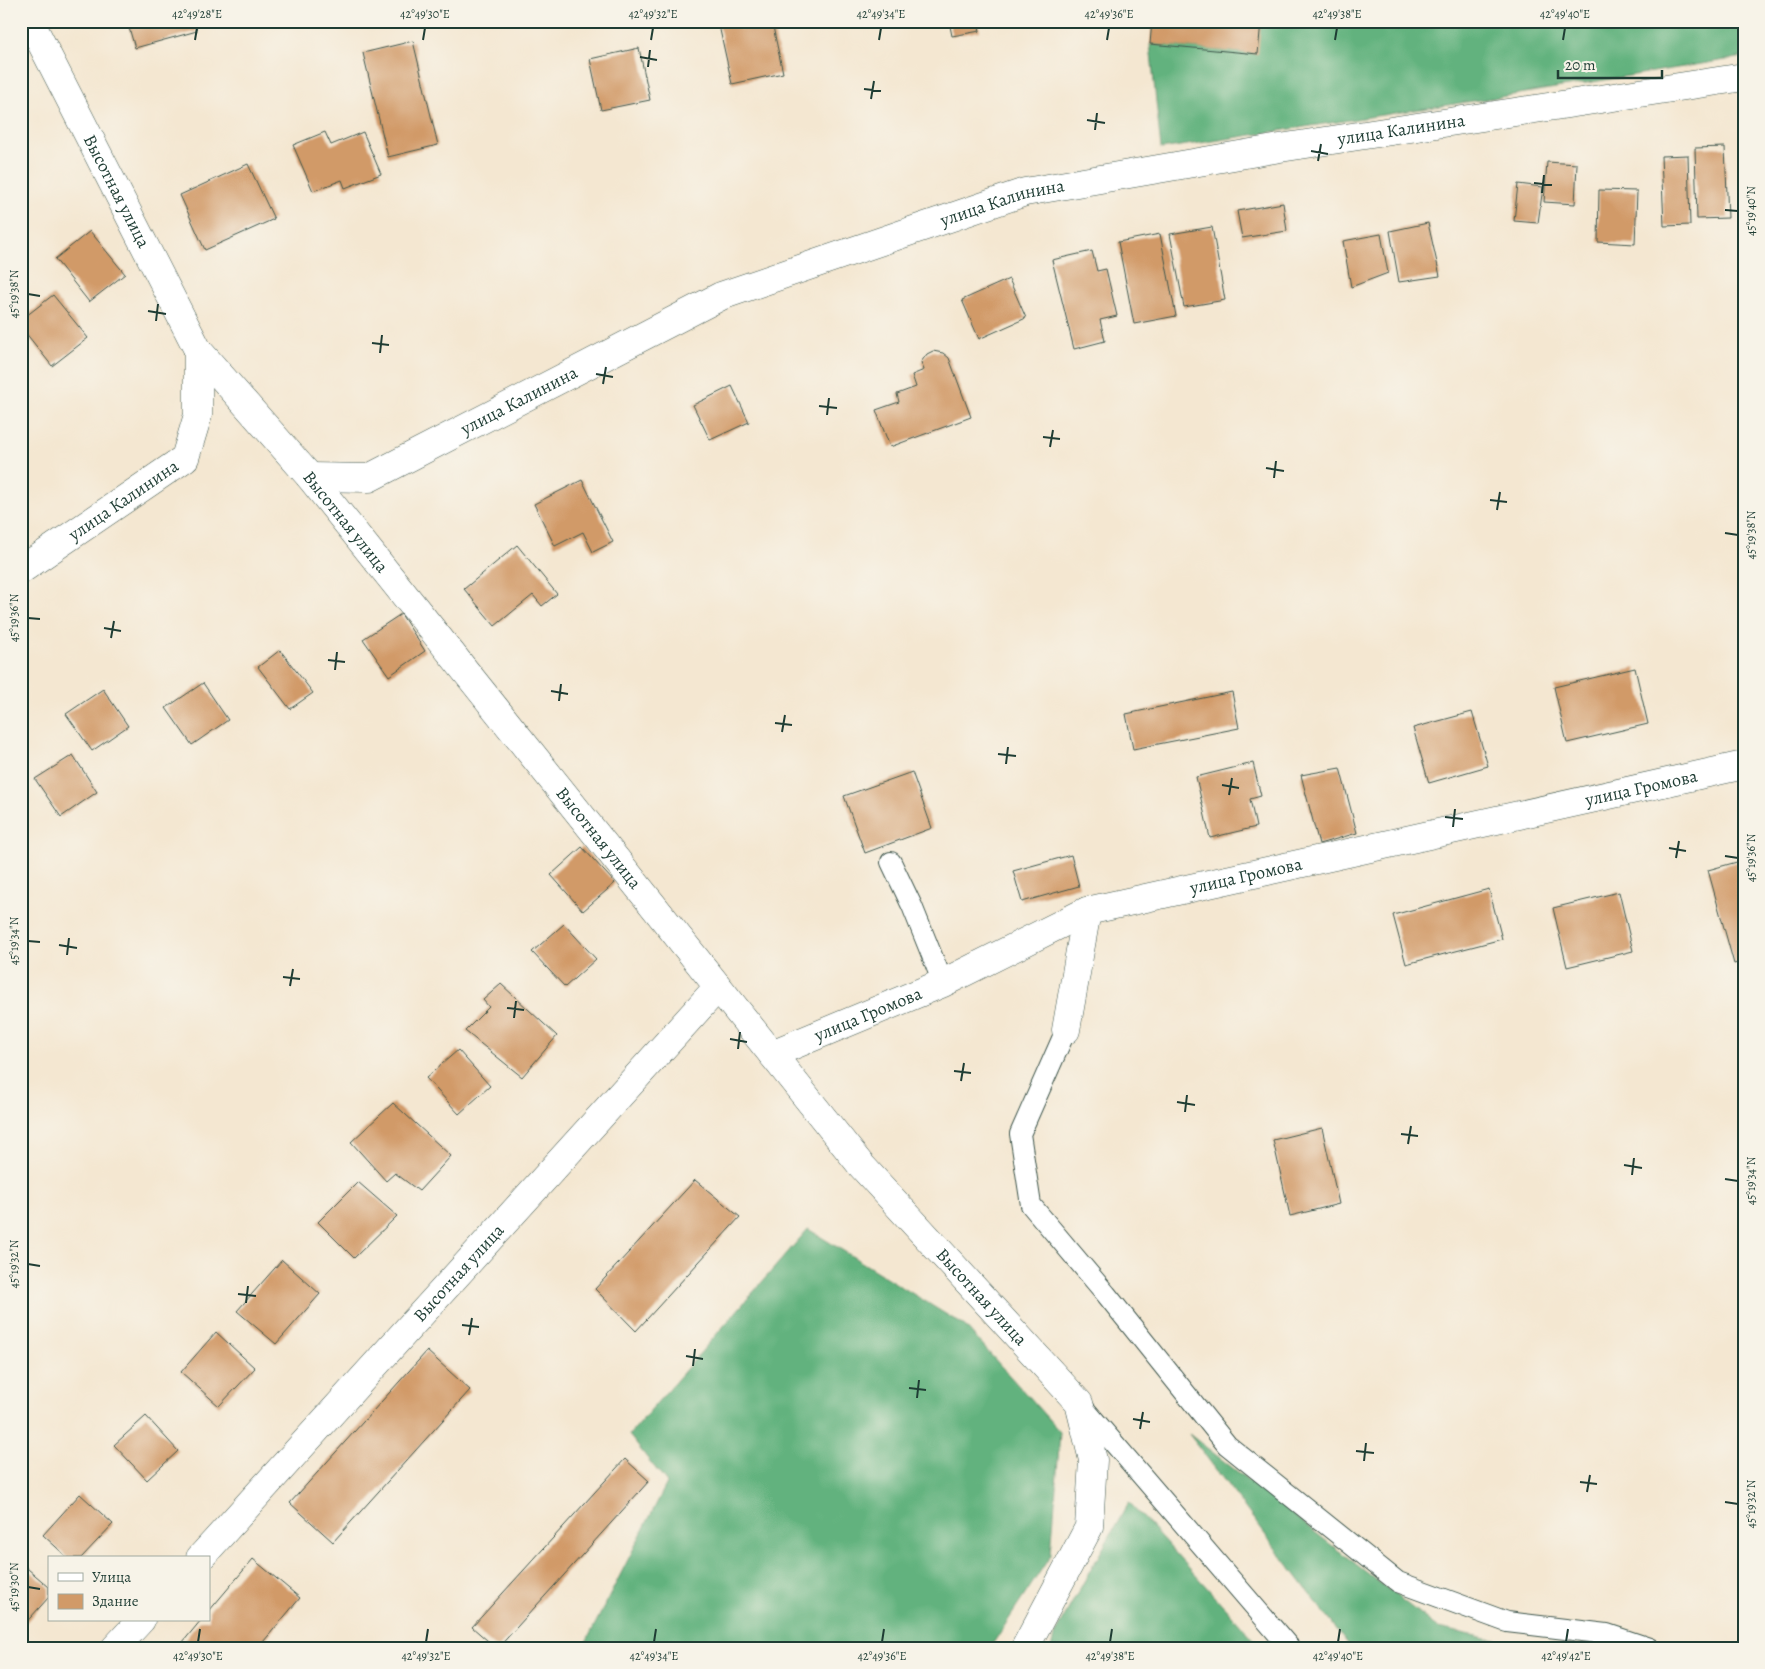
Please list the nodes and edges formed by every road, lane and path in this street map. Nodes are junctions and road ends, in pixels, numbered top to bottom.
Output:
1 (30, 21) edge
2 (1744, 77) edge
3 (198, 350) junction
4 (310, 477) junction
5 (21, 570) edge
6 (1744, 765) edge
7 (892, 862) dead end
8 (1087, 910) junction
9 (943, 983) junction
10 (718, 987) junction
11 (1066, 1030) joint
12 (772, 1054) junction
13 (1079, 1403) junction
14 (202, 1556) edge
15 (139, 1622) edge
16 (115, 1648) edge
17 (1025, 1648) edge
18 (1290, 1648) edge
19 (1649, 1648) edge

1 - 3 street, Высотная улица
2 - 4 street, улица Калинина
3 - 4 street, Высотная улица
3 - 5 street, улица Калинина
4 - 10 street, Высотная улица
6 - 8 street, улица Громова
7 - 9 lane
8 - 9 street, улица Громова
8 - 11 street
9 - 12 street, улица Громова
10 - 12 street, Высотная улица
10 - 14 street, Высотная улица
11 - 19 lane
12 - 13 street, Высотная улица
13 - 17 street, Высотная улица
13 - 18 lane
15 - 16 street

